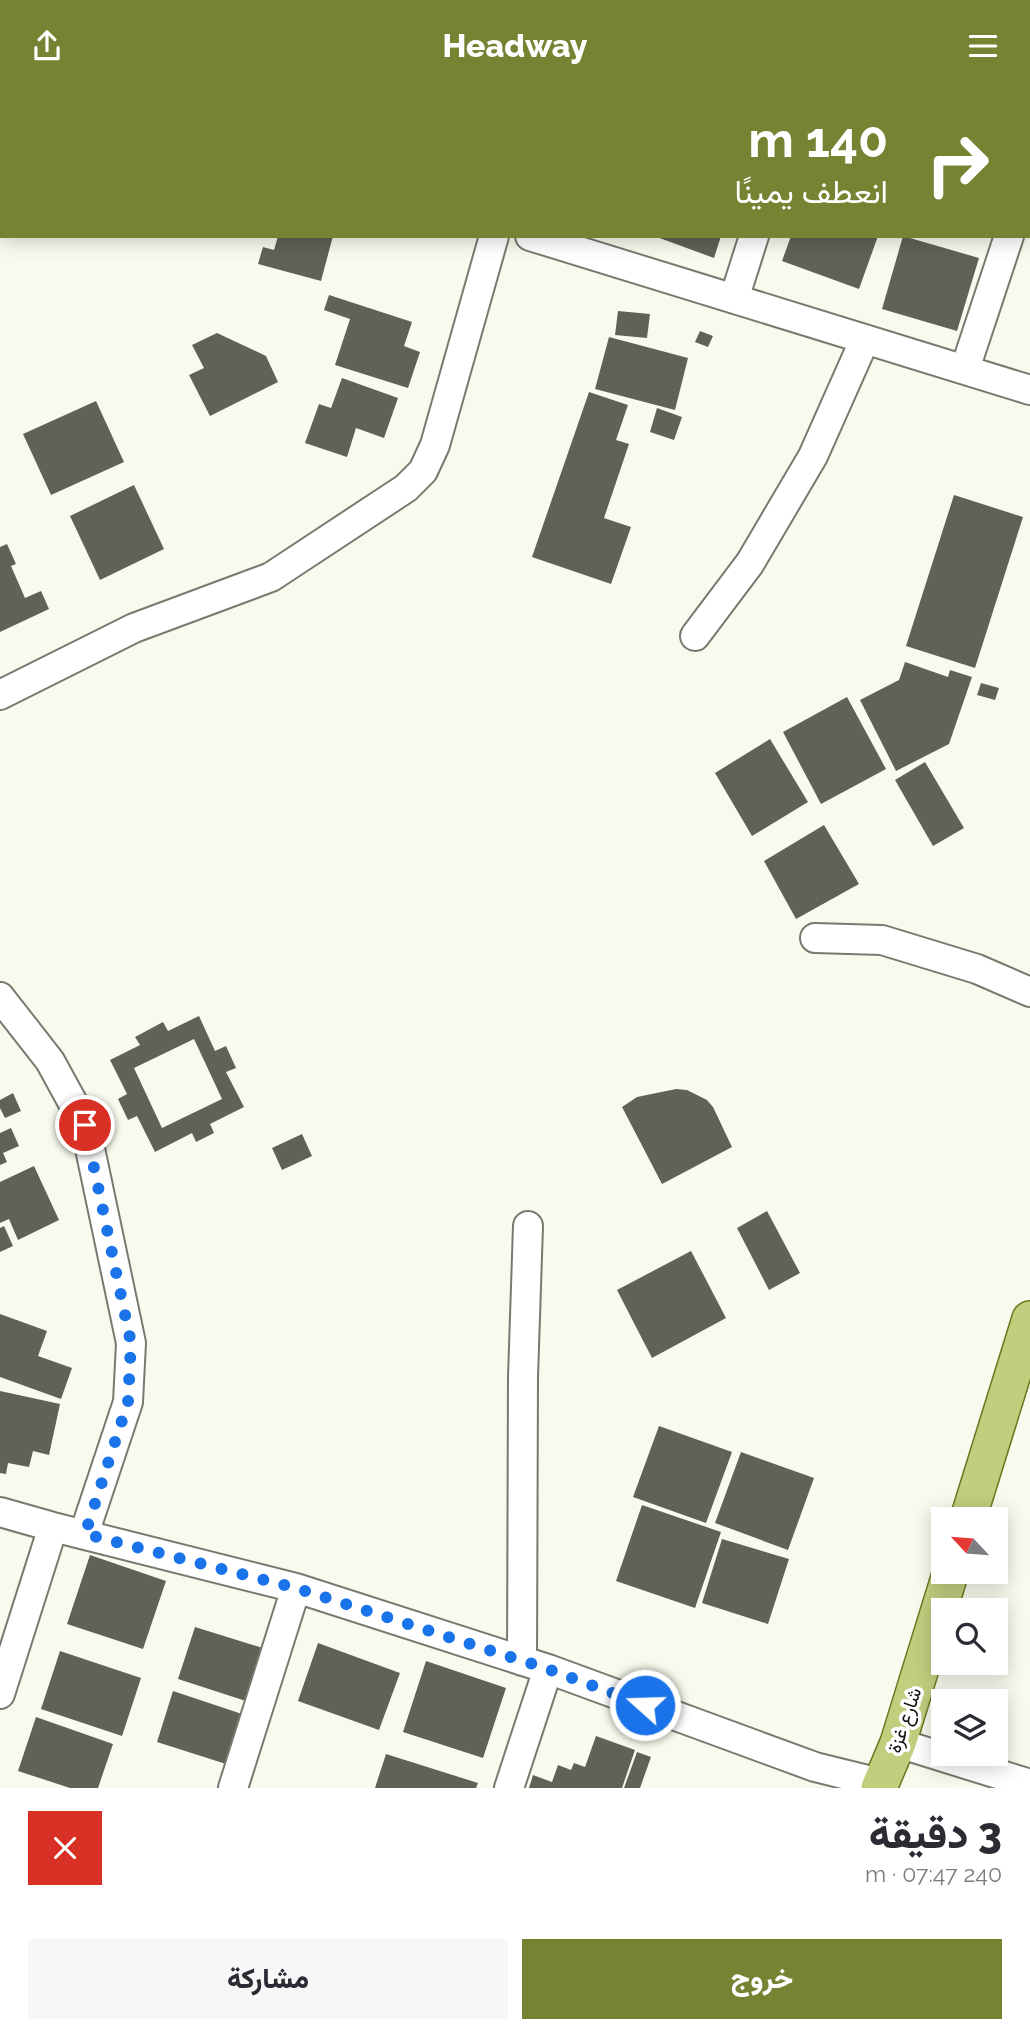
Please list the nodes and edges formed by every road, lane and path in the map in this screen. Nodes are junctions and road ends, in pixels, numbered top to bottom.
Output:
1 (493, 238) edge
2 (536, 238) edge
3 (753, 238) edge
4 (1008, 238) edge
5 (734, 299) junction
6 (866, 339) junction
7 (965, 369) junction
8 (1030, 390) edge
9 (695, 636) dead end
10 (0, 695) edge
11 (814, 938) dead end
12 (1030, 992) edge
13 (0, 997) edge
14 (528, 1226) dead end
15 (1030, 1319) edge
16 (972, 1507) edge
17 (0, 1511) edge
18 (53, 1527) junction
19 (85, 1534) junction
20 (947, 1584) edge
21 (296, 1588) junction
22 (536, 1665) junction
23 (0, 1694) edge
24 (898, 1743) junction
25 (1030, 1784) edge
26 (880, 1786) edge
27 (233, 1788) edge
28 (509, 1788) edge

1 - 10 street
2 - 5 street
3 - 5 street
4 - 7 street
5 - 6 street
6 - 7 street
6 - 9 street
7 - 8 street
11 - 12 street
13 - 19 street
14 - 22 street
15 - 16 main road
17 - 18 street
18 - 19 street
18 - 23 street
19 - 21 street
20 - 24 main road, شارع غزة
21 - 22 street
21 - 27 street
22 - 26 street
22 - 28 street
24 - 25 street
24 - 26 main road, شارع غزة

